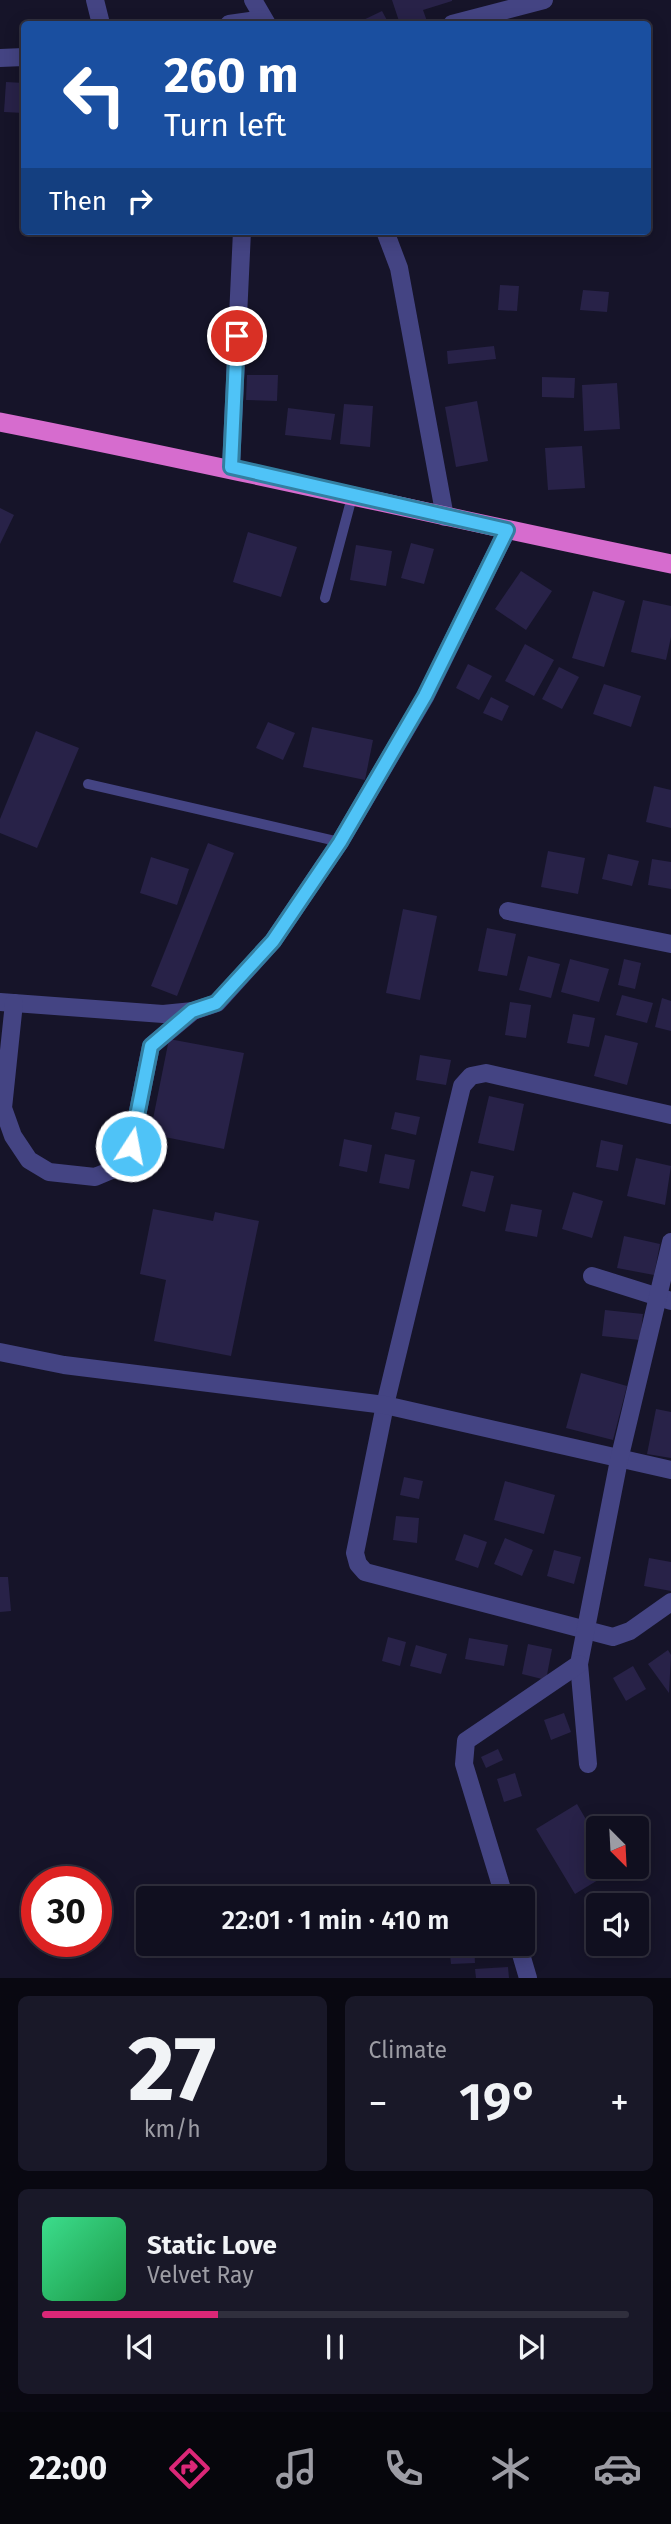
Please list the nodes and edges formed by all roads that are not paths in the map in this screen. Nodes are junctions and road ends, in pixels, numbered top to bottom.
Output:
1 (95, 0) edge
2 (253, 0) edge
3 (544, 0) edge
4 (100, 21) edge
5 (264, 21) edge
6 (464, 21) edge
7 (21, 57) edge
8 (0, 58) edge
9 (242, 235) edge
10 (387, 235) edge
11 (0, 422) edge
12 (231, 467) junction
13 (352, 497) junction
14 (445, 517) junction
15 (507, 530) junction
16 (671, 564) edge
17 (325, 598) dead end
18 (88, 784) dead end
19 (340, 842) junction
20 (508, 911) dead end
21 (671, 944) edge
22 (7, 1002) edge
23 (192, 1011) junction
24 (671, 1115) edge
25 (671, 1242) edge
26 (592, 1276) dead end
27 (664, 1300) edge
28 (0, 1352) edge
29 (385, 1405) junction
30 (619, 1460) junction
31 (671, 1470) edge
32 (671, 1602) edge
33 (587, 1629) junction
34 (579, 1664) junction
35 (588, 1764) dead end
36 (501, 1886) edge
37 (522, 1956) edge
38 (528, 1978) edge

1 - 4 street
2 - 5 street
3 - 6 street
7 - 8 street
9 - 12 street
10 - 14 street
11 - 12 highway
12 - 13 highway
13 - 14 highway
13 - 17 lane
14 - 15 highway
15 - 16 highway
15 - 19 street
18 - 19 lane
19 - 23 street
20 - 21 street
22 - 23 street
22 - 23 street
24 - 29 street
25 - 27 street
26 - 27 street
27 - 30 street
28 - 29 street
29 - 30 street
29 - 33 street
30 - 31 street
30 - 33 street
32 - 33 street
33 - 34 street
34 - 35 street
34 - 36 street
37 - 38 street

